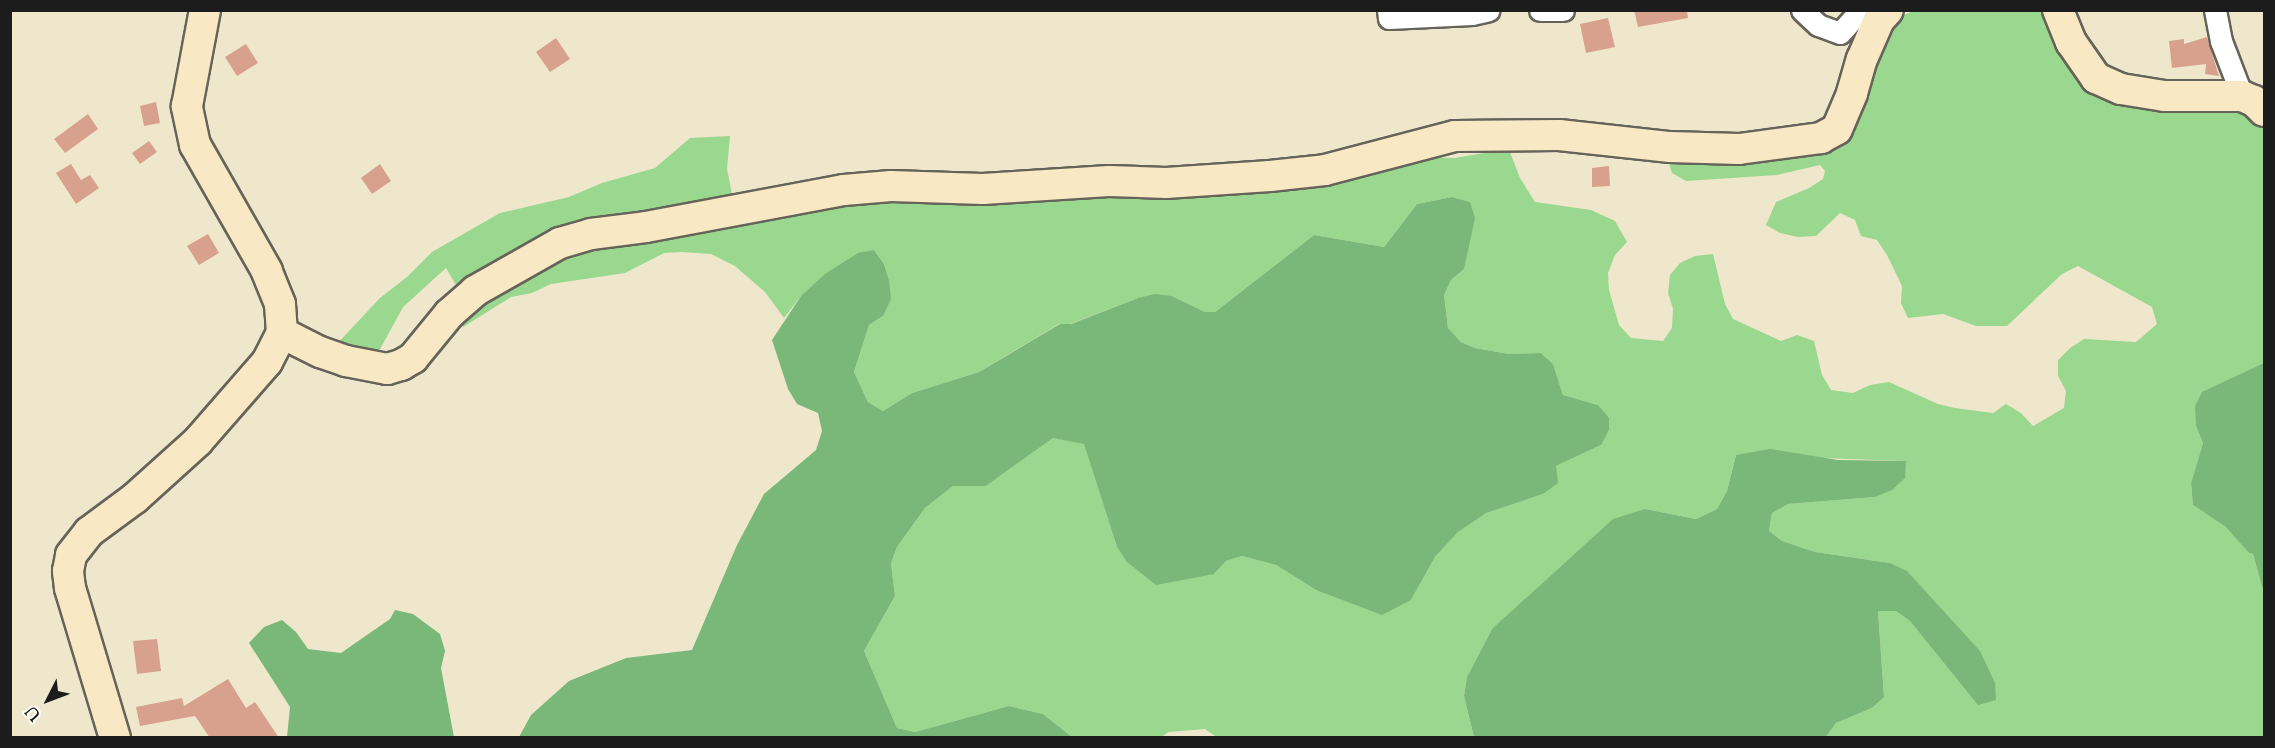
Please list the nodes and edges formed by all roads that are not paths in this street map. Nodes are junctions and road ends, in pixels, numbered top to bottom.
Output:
1 (205, 10) edge
2 (1388, 10) edge
3 (1489, 10) edge
4 (1540, 10) edge
5 (1563, 10) edge
6 (1802, 10) edge
7 (1861, 10) edge
8 (1888, 10) edge
9 (2058, 10) edge
10 (2215, 10) edge
11 (2253, 104) edge
12 (282, 333) junction
13 (114, 738) edge

1 - 12 street
2 - 3 street
4 - 5 street
6 - 7 street
8 - 12 street
9 - 11 street
10 - 11 street
12 - 13 street

